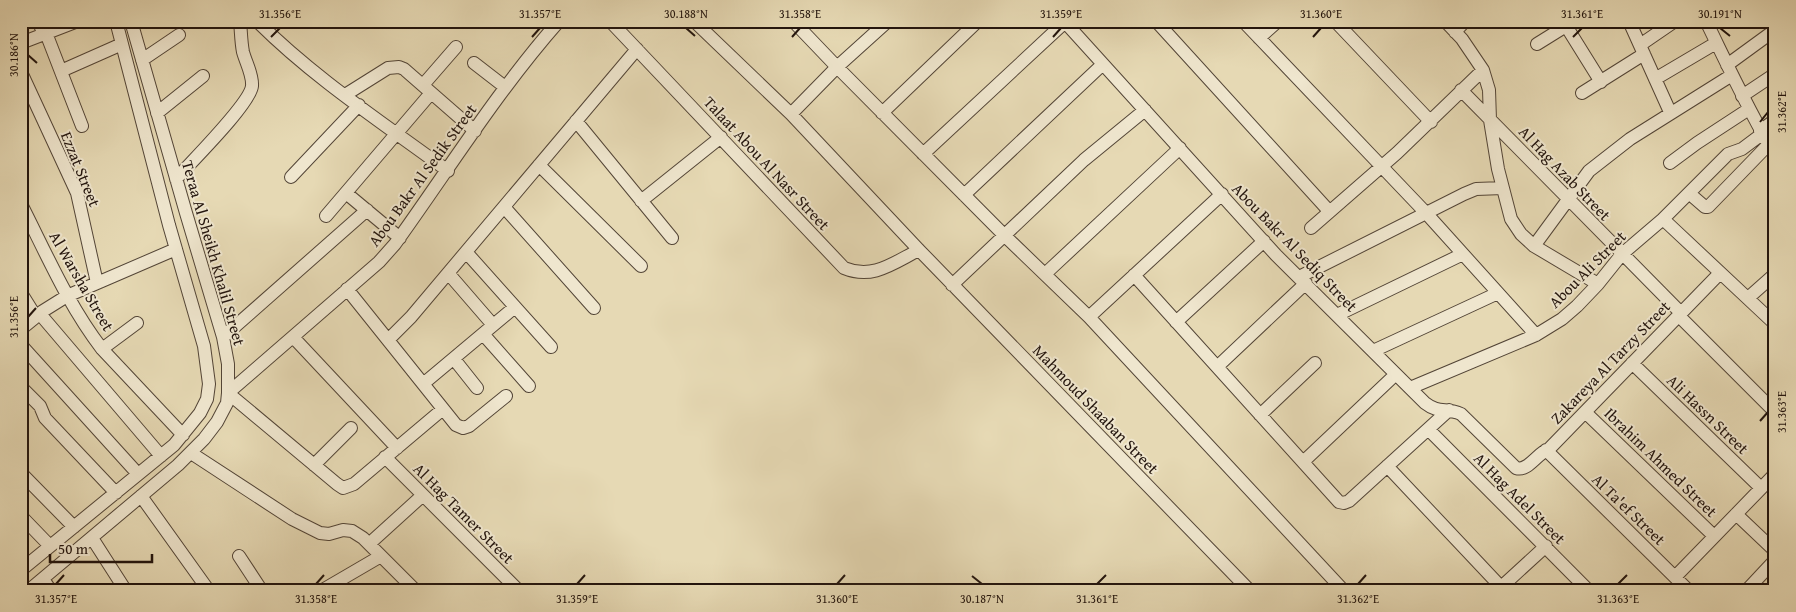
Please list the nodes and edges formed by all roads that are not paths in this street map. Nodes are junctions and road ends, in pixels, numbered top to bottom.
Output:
1 (38, 21) edge
2 (78, 21) edge
3 (116, 21) edge
4 (131, 21) edge
5 (240, 21) edge
6 (256, 21) edge
7 (559, 21) edge
8 (610, 21) edge
9 (694, 21) edge
10 (888, 21) edge
11 (978, 21) edge
12 (1156, 21) edge
13 (1243, 21) edge
14 (1278, 21) edge
15 (1335, 21) edge
16 (1445, 21) edge
17 (1465, 21) edge
18 (1629, 21) edge
19 (1675, 21) edge
20 (1706, 21) edge
21 (797, 22) edge
22 (1065, 22) edge
23 (1568, 23) edge
24 (1775, 30) edge
25 (1455, 32) junction
26 (45, 34) junction
27 (179, 36) dead end
28 (1259, 38) junction
29 (21, 43) edge
30 (1716, 43) junction
31 (122, 44) junction
32 (1537, 44) dead end
33 (456, 47) dead end
34 (637, 49) junction
35 (1642, 50) junction
36 (142, 60) junction
37 (474, 63) dead end
38 (1103, 64) junction
39 (837, 67) junction
40 (1483, 70) junction
41 (1729, 70) junction
42 (21, 72) edge
43 (61, 72) junction
44 (1775, 74) edge
45 (203, 76) dead end
46 (1655, 79) junction
47 (1601, 82) junction
48 (504, 88) junction
49 (427, 89) junction
50 (1461, 90) junction
51 (1582, 94) dead end
52 (345, 95) junction
53 (1742, 96) junction
54 (358, 105) junction
55 (1749, 109) junction
56 (1146, 110) junction
57 (882, 112) junction
58 (1670, 112) junction
59 (157, 113) junction
60 (792, 114) junction
61 (1490, 120) junction
62 (1775, 120) edge
63 (576, 121) junction
64 (1430, 122) junction
65 (82, 126) dead end
66 (475, 131) junction
67 (397, 133) junction
68 (721, 137) junction
69 (1767, 141) edge
70 (1180, 148) junction
71 (923, 154) junction
72 (1670, 163) dead end
73 (539, 165) junction
74 (1381, 166) junction
75 (448, 171) junction
76 (291, 177) dead end
77 (176, 179) junction
78 (1503, 188) junction
79 (346, 193) junction
80 (1222, 194) junction
81 (1690, 194) junction
82 (964, 195) junction
83 (1568, 199) junction
84 (642, 201) junction
85 (21, 204) edge
86 (504, 207) junction
87 (367, 210) junction
88 (1329, 211) junction
89 (1426, 213) junction
90 (326, 216) dead end
91 (1663, 219) junction
92 (1311, 228) dead end
93 (1004, 235) junction
94 (400, 238) junction
95 (672, 238) dead end
96 (1264, 242) junction
97 (1534, 246) junction
98 (176, 249) junction
99 (919, 250) junction
100 (466, 252) junction
101 (1462, 254) junction
102 (1622, 254) junction
103 (641, 266) dead end
104 (448, 273) junction
105 (1720, 273) junction
106 (1046, 274) junction
107 (1775, 274) edge
108 (1134, 275) junction
109 (1302, 280) junction
110 (97, 283) junction
111 (952, 284) junction
112 (1598, 284) junction
113 (348, 289) junction
114 (21, 293) edge
115 (1498, 293) junction
116 (68, 296) junction
117 (1748, 298) junction
118 (515, 307) junction
119 (594, 308) dead end
120 (1680, 314) junction
121 (38, 315) junction
122 (1336, 315) junction
123 (1089, 317) junction
124 (1176, 322) junction
125 (137, 323) dead end
126 (1775, 324) edge
127 (494, 326) junction
128 (21, 329) edge
129 (483, 334) junction
130 (1536, 335) junction
131 (223, 337) junction
132 (293, 337) junction
133 (388, 340) junction
134 (21, 345) edge
135 (551, 347) dead end
136 (102, 349) junction
137 (1373, 351) junction
138 (454, 359) junction
139 (1315, 363) dead end
140 (1632, 363) junction
141 (1217, 367) junction
142 (1396, 374) junction
143 (423, 384) junction
144 (529, 386) dead end
145 (477, 388) dead end
146 (1410, 388) junction
147 (23, 393) edge
148 (228, 393) junction
149 (506, 396) dead end
150 (443, 409) junction
151 (1449, 410) junction
152 (1585, 412) junction
153 (1775, 412) edge
154 (1260, 415) junction
155 (351, 428) dead end
156 (1428, 429) junction
157 (183, 435) junction
158 (396, 448) junction
159 (1546, 450) junction
160 (191, 453) junction
161 (161, 456) junction
162 (385, 457) junction
163 (1303, 462) junction
164 (314, 465) junction
165 (1387, 466) junction
166 (1520, 469) joint
167 (21, 473) edge
168 (138, 474) junction
169 (1775, 474) edge
170 (1761, 488) junction
171 (116, 493) junction
172 (423, 495) junction
173 (141, 496) junction
174 (1736, 514) junction
175 (22, 517) edge
176 (74, 527) junction
177 (1714, 536) junction
178 (92, 538) junction
179 (369, 544) junction
180 (50, 546) junction
181 (1546, 546) junction
182 (1775, 551) edge
183 (239, 556) dead end
184 (381, 556) junction
185 (1775, 560) edge
186 (21, 570) edge
187 (1675, 577) junction
188 (43, 579) junction
189 (505, 586) edge
190 (1499, 589) edge
191 (28, 591) edge
192 (50, 591) edge
193 (126, 591) edge
194 (209, 591) edge
195 (262, 591) edge
196 (321, 591) edge
197 (416, 591) edge
198 (519, 591) edge
199 (1250, 591) edge
200 (1344, 591) edge
201 (1589, 591) edge
202 (1689, 591) edge
203 (1746, 591) edge

1 - 26 street
2 - 26 street
3 - 31 street, Teraa Al Sheikh Khalil Street
4 - 36 street, Teraa Al Sheikh Khalil Street
5 - 77 street
6 - 52 street
7 - 48 street, Abou Bakr Al Sedik Street
8 - 34 street, Talaat Abou Al Nasr Street
9 - 60 street, Mahmoud Shaaban Street
10 - 39 street
11 - 57 street
12 - 88 street
13 - 28 street
14 - 28 street
15 - 64 street
16 - 25 street, Al Hag Azab Street
17 - 25 street
18 - 35 street
19 - 35 street
20 - 30 street
21 - 39 street
22 - 38 street, Abou Bakr Al Sediq Street
22 - 71 street
23 - 32 street
23 - 47 street
24 - 41 street
25 - 40 street, Al Hag Azab Street
26 - 29 street
26 - 43 street
27 - 36 street
28 - 74 street
30 - 41 street
30 - 46 street
31 - 43 street
31 - 98 street, Teraa Al Sheikh Khalil Street
33 - 49 street
34 - 63 street
34 - 68 street, Talaat Abou Al Nasr Street
35 - 46 street
35 - 47 street
36 - 59 street, Teraa Al Sheikh Khalil Street
37 - 48 street
38 - 56 street, Abou Bakr Al Sediq Street
38 - 82 street
39 - 57 street
39 - 60 street
40 - 50 street
40 - 61 street, Al Hag Azab Street
41 - 53 street
41 - 58 street
42 - 110 street, Ezzat Street
43 - 65 street
44 - 53 street
45 - 59 street
46 - 58 street
47 - 51 street
48 - 66 street, Abou Bakr Al Sedik Street
49 - 52 street
49 - 66 street
49 - 67 street
50 - 61 street, Al Hag Azab Street
50 - 64 street
52 - 54 street
53 - 55 street
54 - 67 street
54 - 76 street
55 - 69 street
55 - 72 street
56 - 70 street, Abou Bakr Al Sediq Street
56 - 93 street
57 - 71 street
58 - 83 street
59 - 77 street, Teraa Al Sheikh Khalil Street
60 - 99 street, Mahmoud Shaaban Street
61 - 78 street, Al Hag Azab Street
61 - 83 street, Al Hag Azab Street
62 - 69 street
63 - 73 street
63 - 84 street
64 - 74 street
66 - 75 street, Abou Bakr Al Sedik Street
67 - 75 street
67 - 79 street
68 - 84 street
68 - 99 street, Talaat Abou Al Nasr Street
69 - 81 street, Abou Ali Street
69 - 81 street
70 - 80 street, Abou Bakr Al Sediq Street
70 - 106 street
71 - 82 street
73 - 86 street
73 - 103 street
74 - 88 street
74 - 89 street
75 - 94 street, Abou Bakr Al Sedik Street
77 - 131 street, Teraa Al Sheikh Khalil Street
78 - 89 street
78 - 97 street, Al Hag Azab Street
79 - 87 street
79 - 90 street
80 - 96 street, Abou Bakr Al Sediq Street
80 - 108 street
81 - 91 street, Abou Ali Street
82 - 93 street
83 - 97 street
83 - 102 street, Al Hag Azab Street
84 - 95 street
85 - 116 street, Al Warsha Street
86 - 100 street
86 - 119 street
87 - 94 street
87 - 131 street
88 - 92 street
89 - 101 street
89 - 109 street
91 - 102 street, Abou Ali Street
91 - 105 street
93 - 106 street
93 - 111 street
94 - 113 street, Abou Bakr Al Sedik Street
96 - 109 street, Abou Bakr Al Sediq Street
96 - 124 street
97 - 112 street, Al Hag Azab Street
98 - 110 street
98 - 157 street, Teraa Al Sheikh Khalil Street
99 - 111 street, Mahmoud Shaaban Street
100 - 104 street
100 - 118 street
101 - 115 street
101 - 122 street
102 - 112 street, Abou Ali Street
102 - 120 street, Al Hag Azab Street
104 - 127 street
104 - 133 street
105 - 117 street
105 - 120 street, Zakareya Al Tarzy Street
106 - 123 street
107 - 117 street
108 - 123 street
108 - 124 street
109 - 122 street, Abou Bakr Al Sediq Street
109 - 141 street
110 - 116 street
111 - 199 street, Mahmoud Shaaban Street
112 - 130 street, Abou Ali Street
113 - 132 street, Abou Bakr Al Sedik Street
113 - 133 street
114 - 121 street
115 - 130 street
115 - 137 street
116 - 121 street
116 - 136 street, Al Warsha Street
117 - 126 street
118 - 127 street
118 - 135 street
120 - 140 street, Zakareya Al Tarzy Street
120 - 153 street, Al Hag Azab Street
121 - 128 street
121 - 161 street
122 - 137 street, Abou Bakr Al Sediq Street
123 - 200 street
124 - 141 street
125 - 136 street
127 - 129 street
129 - 138 street
129 - 144 street
130 - 146 street, Abou Ali Street
131 - 148 street, Teraa Al Sheikh Khalil Street
132 - 148 street, Abou Bakr Al Sedik Street
132 - 158 street
133 - 143 street
134 - 168 street
136 - 157 street, Al Warsha Street
137 - 142 street, Abou Bakr Al Sediq Street
138 - 143 street
138 - 145 street
139 - 154 street
140 - 152 street, Zakareya Al Tarzy Street
140 - 170 street, Ali Hassn Street
141 - 154 street
142 - 146 street, Abou Bakr Al Sediq Street
142 - 163 street
143 - 150 street
146 - 151 street, Abou Bakr Al Sediq Street
147 - 171 street
148 - 160 street, Teraa Al Sheikh Khalil Street
148 - 164 street
149 - 150 street
150 - 158 street
151 - 156 street
151 - 166 street, Abou Bakr Al Sediq Street
152 - 159 street, Zakareya Al Tarzy Street
152 - 177 street, Ibrahim Ahmed Street
154 - 163 street
155 - 164 street
156 - 165 street
156 - 181 street, Al Hag Adel Street
157 - 161 street, Teraa Al Sheikh Khalil Street
158 - 162 street
159 - 166 street, Zakareya Al Tarzy Street
159 - 187 street, Al Ta'ef Street
160 - 173 street, Teraa Al Sheikh Khalil Street
160 - 179 street
161 - 168 street, Teraa Al Sheikh Khalil Street
162 - 164 street
162 - 172 street, Al Hag Tamer Street
163 - 165 street
165 - 190 street
167 - 176 street
168 - 171 street, Teraa Al Sheikh Khalil Street
169 - 170 street
170 - 174 street
171 - 176 street, Teraa Al Sheikh Khalil Street
172 - 179 street
172 - 189 street, Al Hag Tamer Street
173 - 178 street, Teraa Al Sheikh Khalil Street
173 - 194 street
174 - 177 street
174 - 182 street
175 - 180 street
176 - 180 street, Teraa Al Sheikh Khalil Street
177 - 187 street
178 - 188 street, Teraa Al Sheikh Khalil Street
178 - 193 street
179 - 184 street
180 - 186 street, Teraa Al Sheikh Khalil Street
181 - 190 street
181 - 201 street, Al Hag Adel Street
183 - 195 street
184 - 196 street
184 - 197 street
185 - 203 street
187 - 202 street, Al Ta'ef Street
188 - 191 street, Teraa Al Sheikh Khalil Street
188 - 192 street
189 - 198 street, Al Hag Tamer Street

